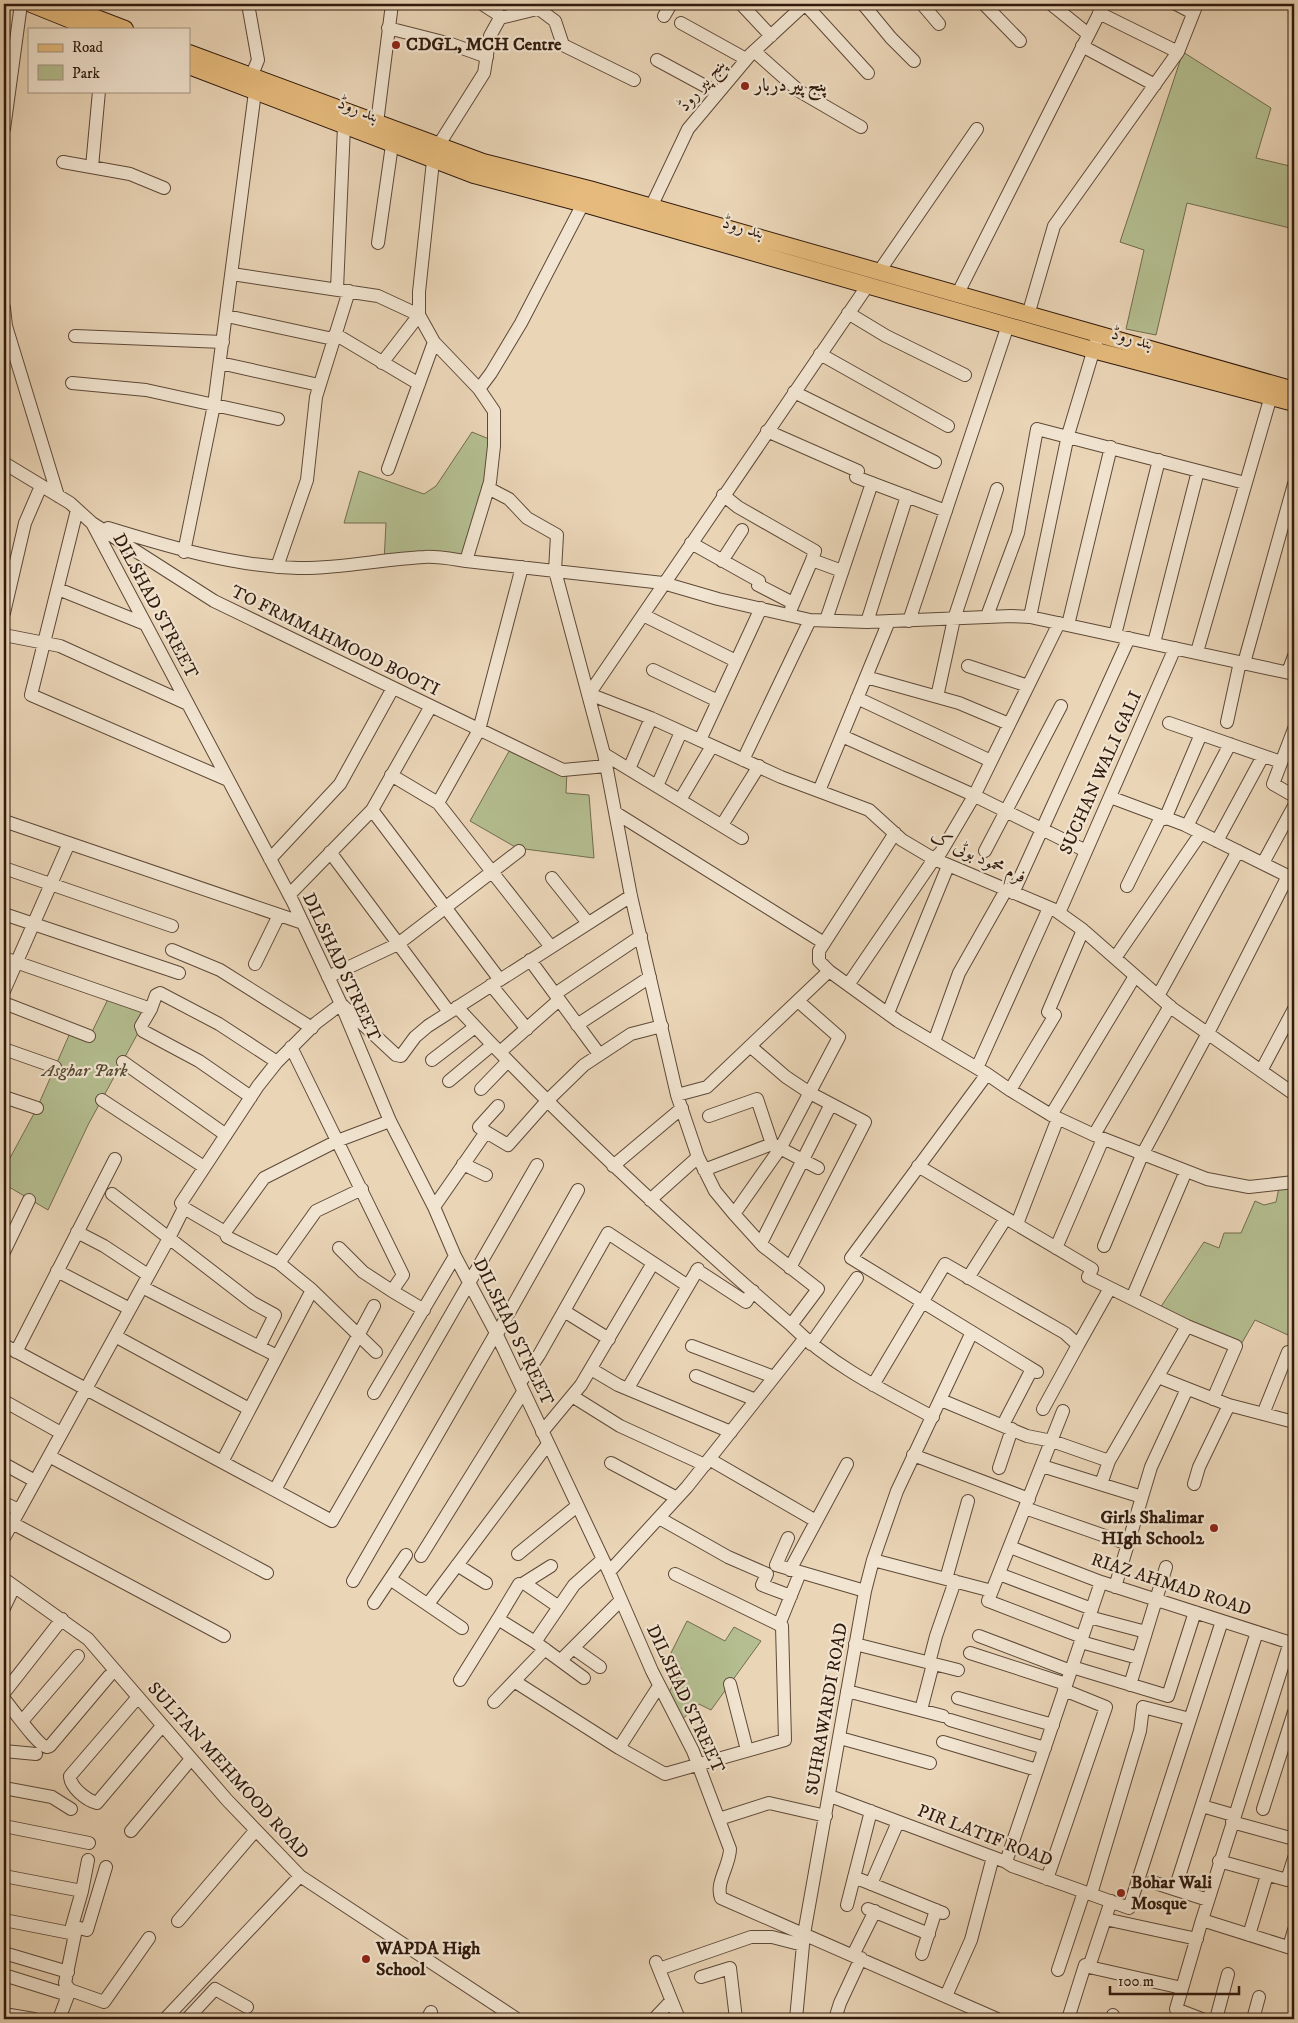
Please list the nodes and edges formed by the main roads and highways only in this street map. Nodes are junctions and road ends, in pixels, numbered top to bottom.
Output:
1 (31, 4) edge
2 (60, 4) edge
3 (91, 28) edge
4 (122, 28) edge
5 (190, 53) edge
6 (190, 66) edge
7 (253, 84) junction
8 (436, 153) junction
9 (586, 196) junction
10 (873, 279) junction
11 (1096, 342) junction
12 (1294, 390) edge
13 (1294, 403) edge

1 - 3 main road
2 - 4 main road
5 - 7 main road, بند روڈ
6 - 7 main road, بند روڈ
7 - 8 main road, بند روڈ
7 - 8 main road, بند روڈ
8 - 9 main road, بند روڈ
9 - 10 main road, بند روڈ
9 - 10 main road, بند روڈ
10 - 11 main road, بند روڈ
10 - 11 main road, بند روڈ
11 - 12 main road, بند روڈ
11 - 13 main road, بند روڈ

